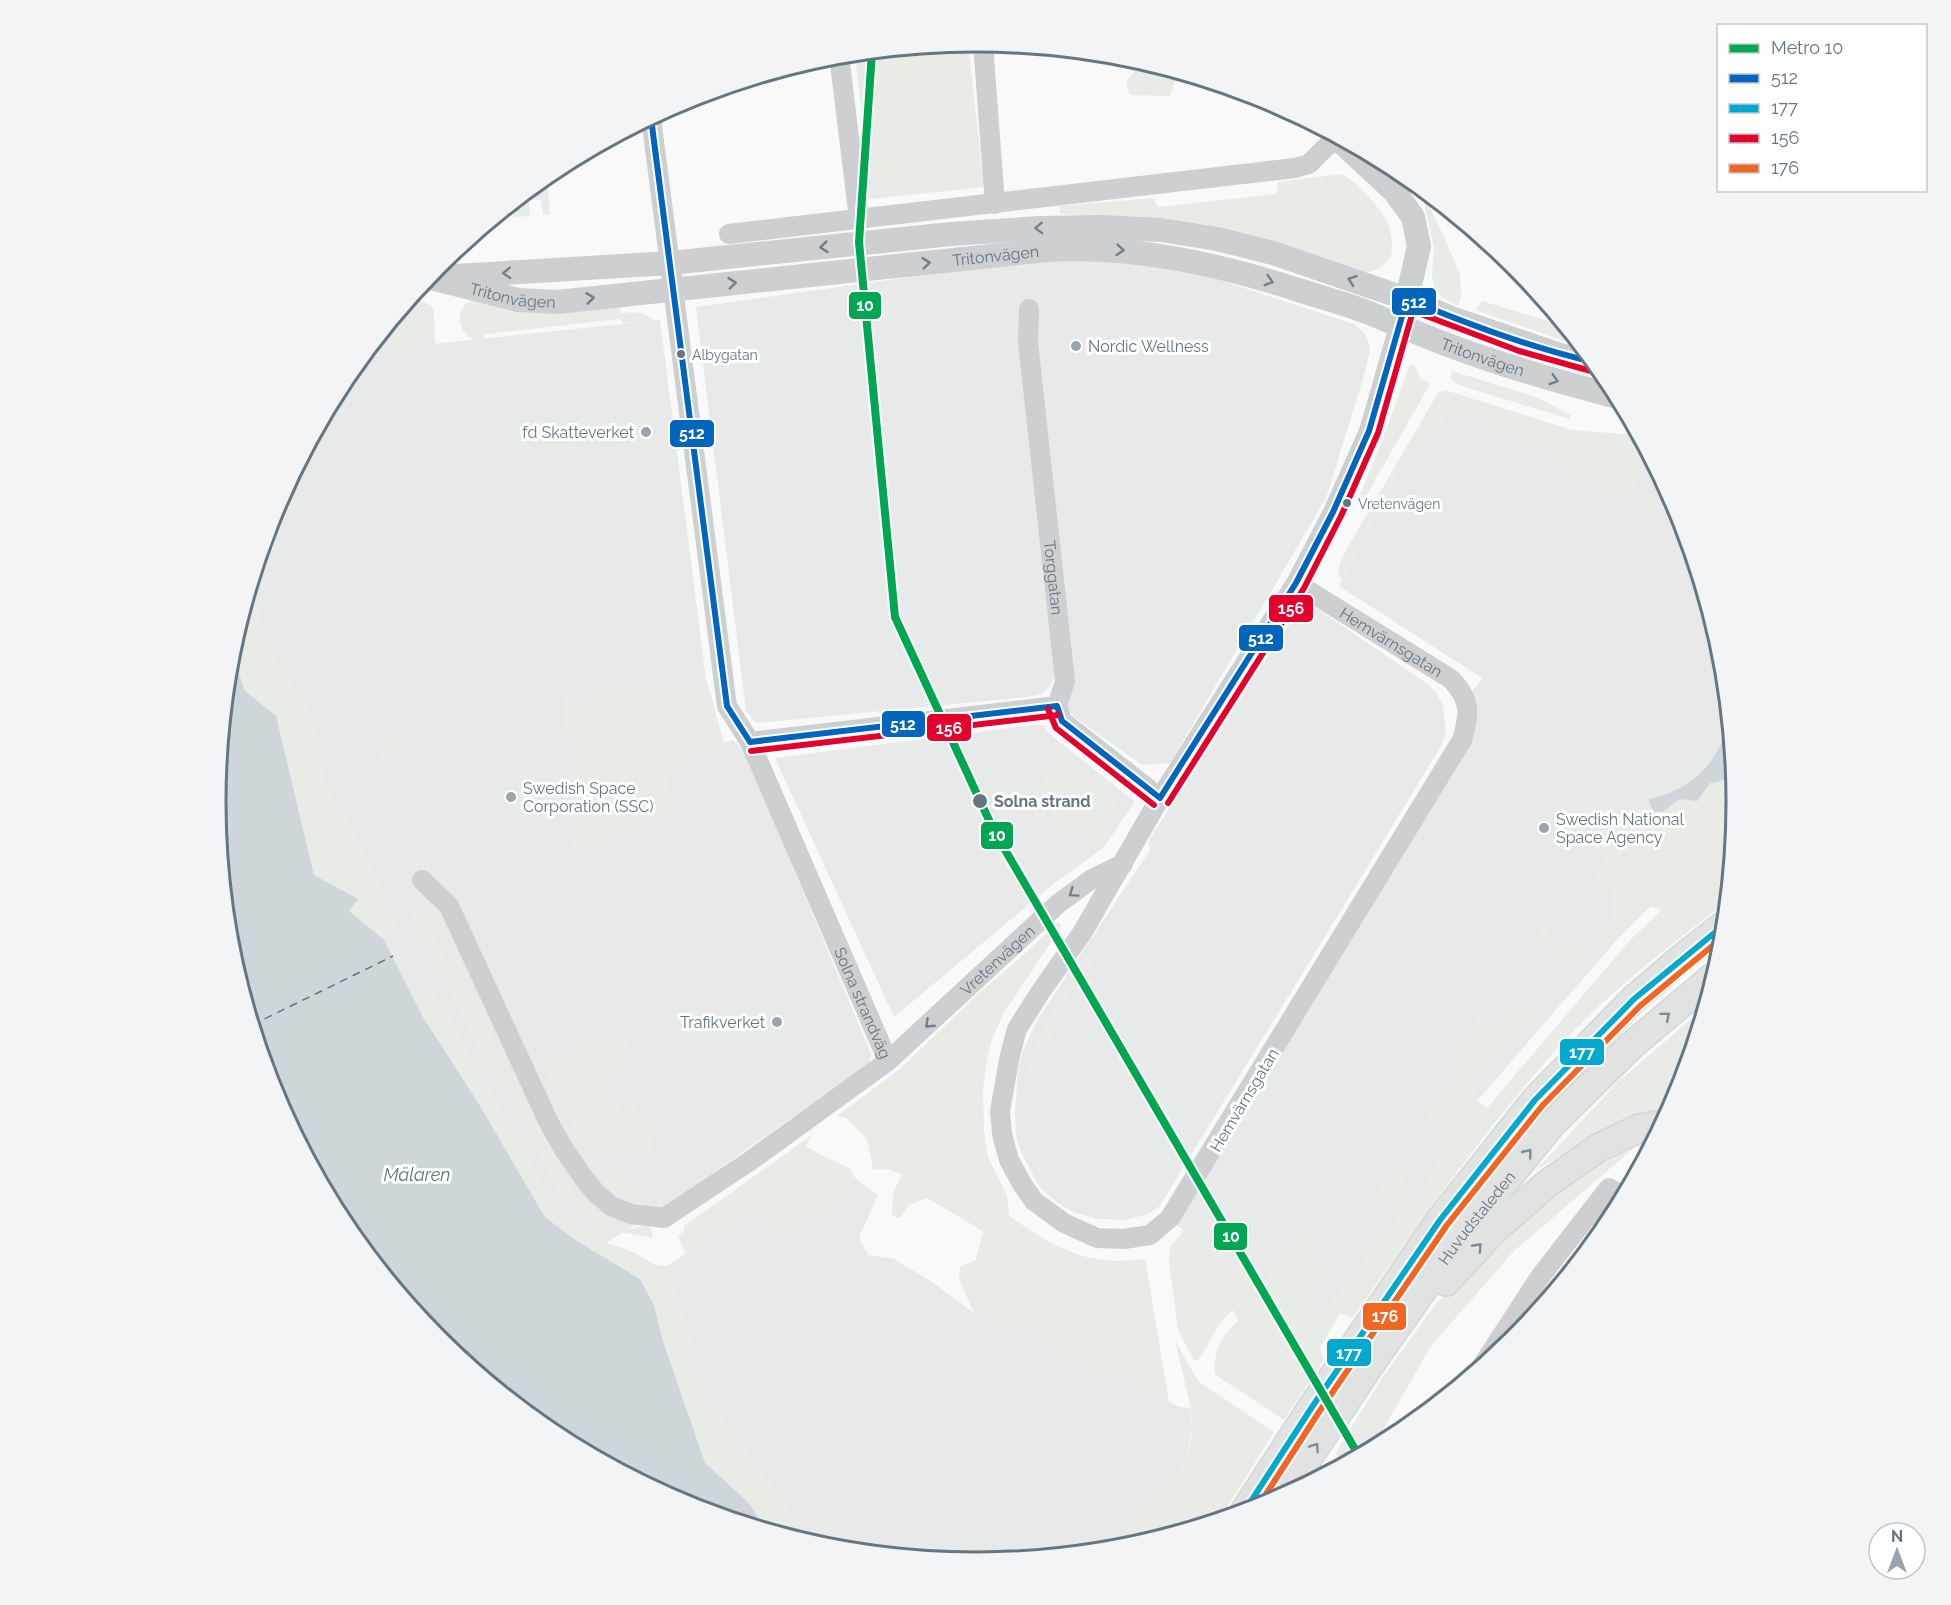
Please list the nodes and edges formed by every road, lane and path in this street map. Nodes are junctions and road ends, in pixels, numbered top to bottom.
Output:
1 (984, 52) edge
2 (840, 65) edge
3 (652, 126) edge
4 (1336, 145) edge
5 (1360, 159) edge
6 (995, 204) junction
7 (859, 219) junction
8 (729, 234) dead end
9 (670, 263) junction
10 (440, 277) edge
11 (437, 280) edge
12 (674, 290) junction
13 (1407, 299) junction
14 (1029, 309) dead end
15 (1400, 326) junction
16 (1580, 359) edge
17 (1603, 393) edge
18 (1296, 583) junction
19 (1057, 706) junction
20 (750, 742) junction
21 (1160, 798) junction
22 (1123, 864) junction
23 (422, 880) dead end
24 (1714, 933) edge
25 (1703, 986) edge
26 (888, 1061) junction
27 (1652, 1126) edge
28 (1616, 1192) edge
29 (1516, 1322) edge
30 (1368, 1368) junction
31 (1293, 1482) edge
32 (1252, 1499) edge

1 - 6 street
2 - 7 street
3 - 9 street
4 - 6 street
5 - 13 street
6 - 7 street
7 - 8 street
9 -> 10 street, Tritonvägen
9 - 12 street, Solna strandväg
13 -> 9 street, Tritonvägen
11 -> 12 street, Tritonvägen
12 -> 15 street, Tritonvägen
12 - 20 street, Solna strandväg
13 - 15 street
13 - 16 street, Tritonvägen
14 - 19 street, Torggatan
15 -> 17 street, Tritonvägen
15 - 18 street
18 - 21 street
18 - 22 street, Hemvärnsgatan
19 - 20 street
19 - 21 street
20 - 26 street, Solna strandväg
21 - 22 street
22 -> 26 street, Vretenvägen
23 - 26 street, Solna strandväg
24 - 32 main road, Huvudstaleden
30 -> 25 main road, Huvudstaleden
30 -> 27 main road
28 - 29 street
31 -> 30 main road, Huvudstaleden

